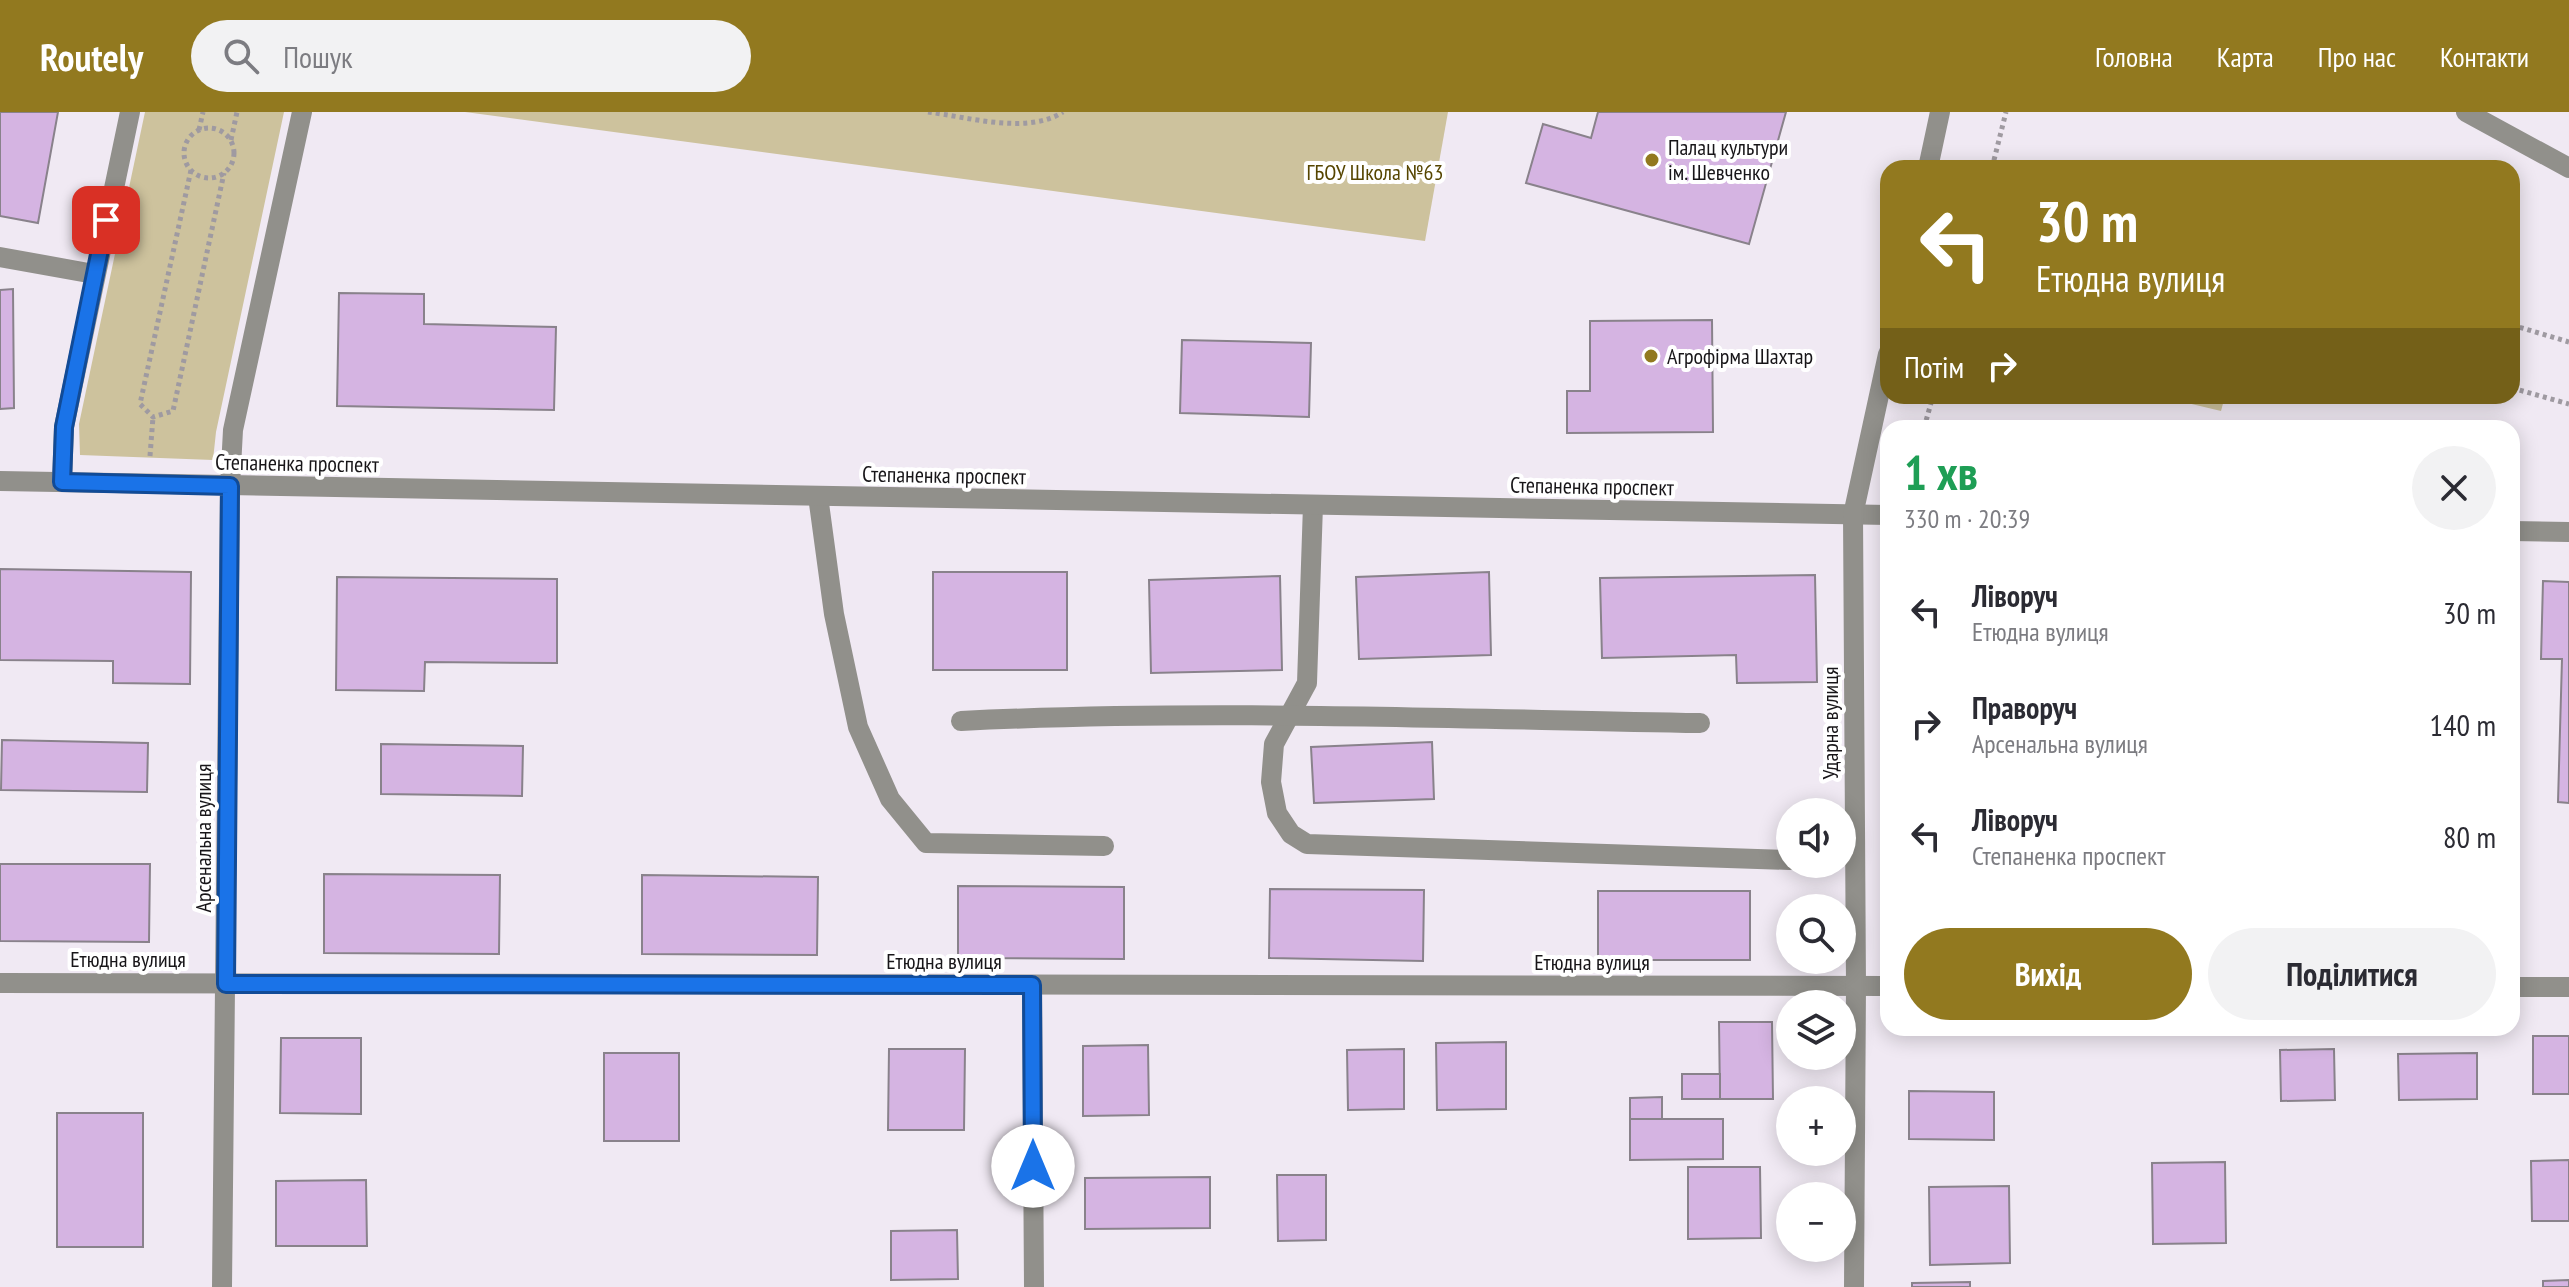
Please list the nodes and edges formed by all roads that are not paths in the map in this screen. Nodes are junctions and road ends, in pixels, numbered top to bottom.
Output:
1 (130, 112) edge
2 (302, 112) edge
3 (1940, 112) edge
4 (2466, 112) edge
5 (1930, 160) edge
6 (2569, 168) edge
7 (0, 257) edge
8 (94, 274) junction
9 (1880, 391) edge
10 (0, 481) edge
11 (62, 482) junction
12 (230, 486) junction
13 (818, 496) junction
14 (1313, 505) junction
15 (1853, 515) junction
16 (1880, 515) edge
17 (2520, 531) edge
18 (2569, 532) edge
19 (1288, 716) junction
20 (961, 721) dead end
21 (1700, 723) dead end
22 (1850, 798) edge
23 (1104, 846) dead end
24 (1776, 860) edge
25 (1850, 878) edge
26 (0, 983) edge
27 (226, 984) junction
28 (1032, 985) junction
29 (1856, 986) junction
30 (1880, 986) edge
31 (2520, 987) edge
32 (2569, 987) edge
33 (222, 1287) edge
34 (1034, 1287) edge
35 (1854, 1287) edge

1 - 8 street
2 - 12 street, Арсенальна вулиця
3 - 5 street
4 - 6 street
7 - 8 street
8 - 11 street
9 - 15 street, Ударна вулиця
10 - 11 street, Степаненка проспект
11 - 12 street, Степаненка проспект
12 - 13 street, Степаненка проспект
12 - 27 street, Арсенальна вулиця
13 - 14 street, Степаненка проспект
13 - 23 street
14 - 15 street, Степаненка проспект
14 - 19 street
15 - 16 street, Степаненка проспект
15 - 22 street, Ударна вулиця
17 - 18 street
19 - 20 street
19 - 21 street
19 - 24 street
25 - 29 street, Ударна вулиця
26 - 27 street, Етюдна вулиця
27 - 28 street, Етюдна вулиця
27 - 33 street, Арсенальна вулиця
28 - 29 street, Етюдна вулиця
28 - 34 street
29 - 30 street, Етюдна вулиця
29 - 35 street, Ударна вулиця
31 - 32 street

